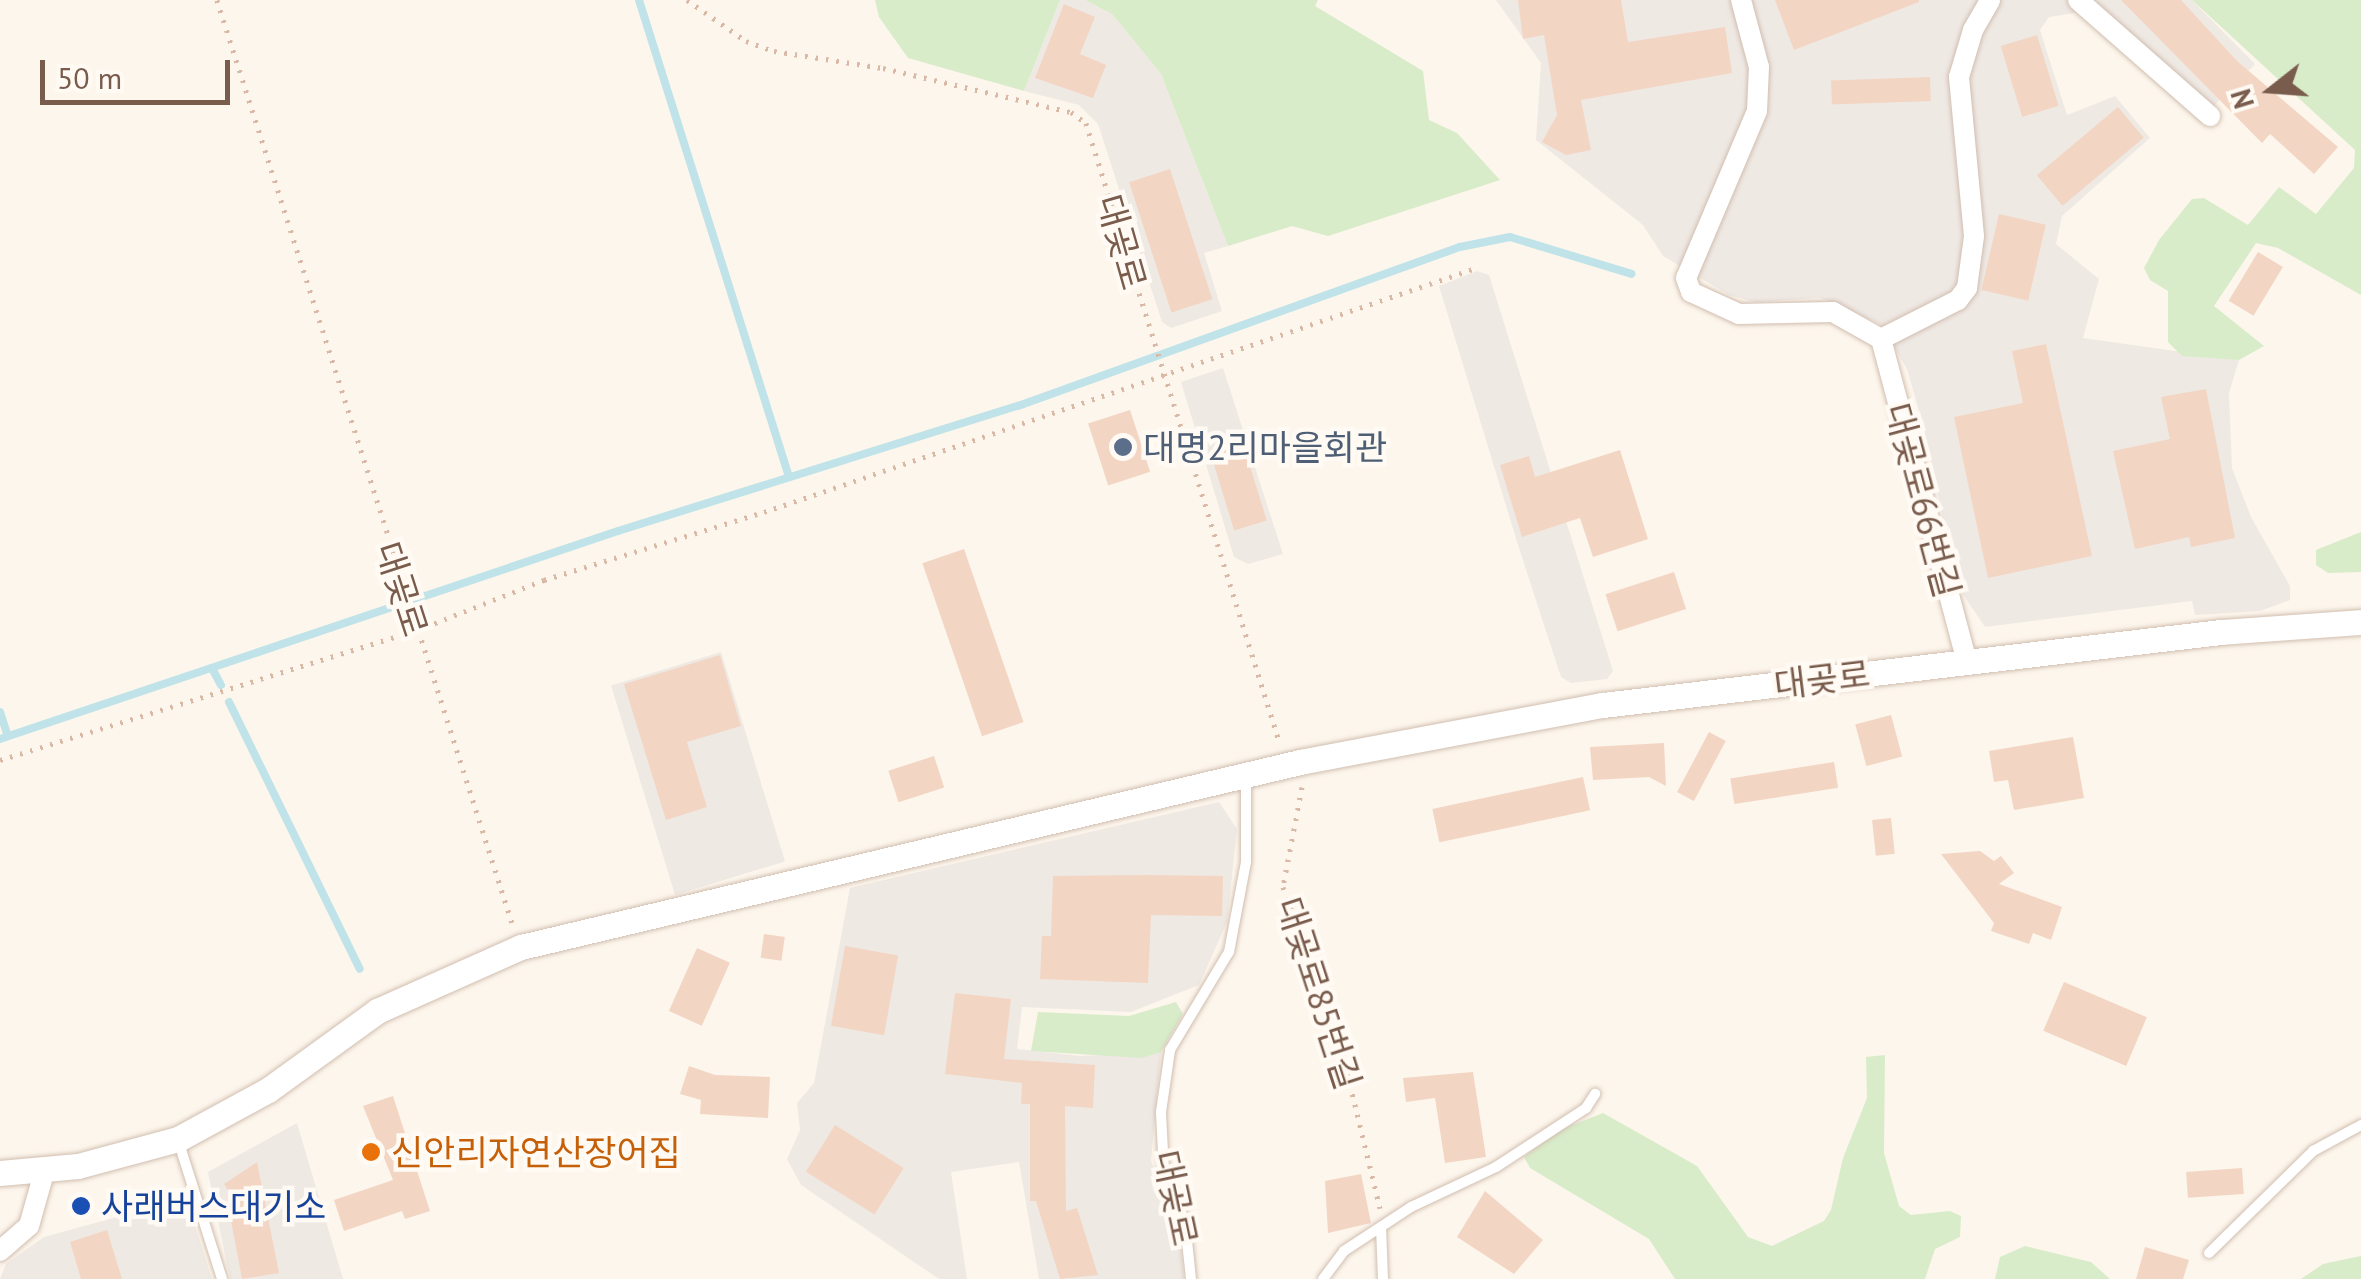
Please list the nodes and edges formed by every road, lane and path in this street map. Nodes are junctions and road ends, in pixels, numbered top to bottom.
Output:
1 (218, 0) edge
2 (687, 0) edge
3 (1741, 0) edge
4 (1990, 0) edge
5 (2078, 0) edge
6 (2210, 116) dead end
7 (1476, 268) dead end
8 (1880, 338) junction
9 (1162, 374) junction
10 (2361, 622) edge
11 (414, 628) junction
12 (1967, 662) junction
13 (0, 760) edge
14 (1298, 763) junction
15 (1246, 776) junction
16 (520, 947) junction
17 (1594, 1094) dead end
18 (2361, 1126) edge
19 (178, 1138) junction
20 (45, 1169) junction
21 (0, 1173) edge
22 (1381, 1227) junction
23 (0, 1251) edge
24 (2209, 1253) dead end
25 (222, 1279) edge
26 (1191, 1279) edge
27 (1323, 1279) edge
28 (1383, 1279) edge

1 - 11 path, 대곶로
2 - 9 path, 대곶로
3 - 8 street
4 - 8 street
5 - 6 street
7 - 9 path
8 - 12 street, 대곶로66번길
9 - 11 path
9 - 14 path, 대곶로
10 - 12 street, 대곶로
11 - 13 path
11 - 16 path, 대곶로
12 - 14 street, 대곶로
14 - 15 street, 대곶로
14 - 22 path, 대곶로85번길
15 - 16 street, 대곶로
15 - 26 lane, 대곶로
16 - 19 street, 대곶로
17 - 22 lane
18 - 24 lane
19 - 20 street, 대곶로
19 - 25 lane
20 - 21 street, 대곶로
20 - 23 street
22 - 27 lane
22 - 28 lane

